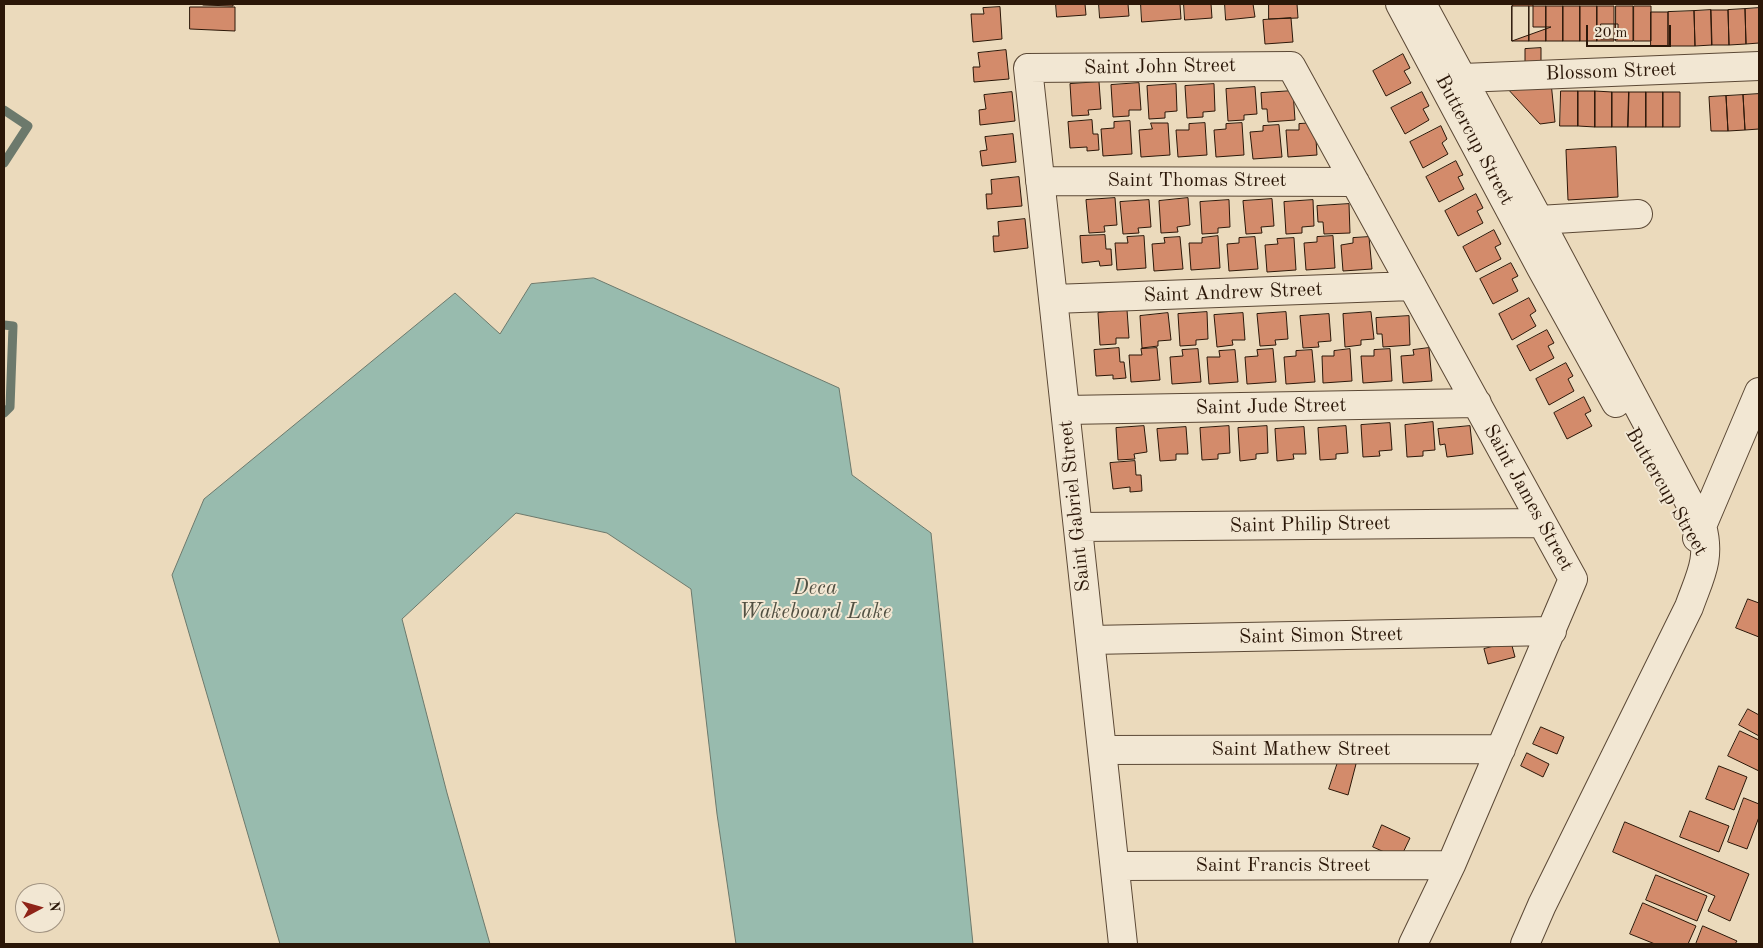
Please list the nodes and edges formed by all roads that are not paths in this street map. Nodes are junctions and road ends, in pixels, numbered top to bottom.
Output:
1 (1400, 4) edge
2 (1422, 4) edge
3 (1292, 66) joint
4 (1759, 66) edge
5 (1028, 68) joint
6 (1463, 78) junction
7 (1040, 181) junction
8 (1355, 182) junction
9 (1638, 214) dead end
10 (1539, 220) junction
11 (1412, 286) junction
12 (1053, 299) junction
13 (1759, 392) edge
14 (1476, 403) junction
15 (1065, 410) junction
16 (1542, 523) junction
17 (1078, 527) junction
18 (1700, 545) junction
19 (1552, 631) junction
20 (1090, 640) junction
21 (1500, 749) junction
22 (1102, 750) junction
23 (1450, 865) junction
24 (1115, 866) junction
25 (1123, 944) edge
26 (1413, 944) edge
27 (1526, 944) edge

1 - 18 street, Buttercup Street
2 - 6 street, Buttercup Street
3 - 5 street, Saint John Street
3 - 8 street, Saint James Street
4 - 6 street, Blossom Street
5 - 7 street, Saint Gabriel Street
6 - 10 street, Buttercup Street
7 - 8 street, Saint Thomas Street
7 - 12 street, Saint Gabriel Street
8 - 11 street, Saint James Street
9 - 10 street
10 - 18 street, Buttercup Street
11 - 12 street, Saint Andrew Street
11 - 14 street, Saint James Street
12 - 15 street, Saint Gabriel Street
13 - 18 street
14 - 15 street, Saint Jude Street
14 - 16 street, Saint James Street
15 - 17 street, Saint Gabriel Street
16 - 17 street, Saint Philip Street
16 - 19 street, Saint James Street
17 - 20 street, Saint Gabriel Street
18 - 27 street
19 - 20 street, Saint Simon Street
19 - 21 street, Saint James Street
20 - 22 street, Saint Gabriel Street
21 - 22 street, Saint Mathew Street
21 - 23 street, Saint James Street
22 - 24 street, Saint Gabriel Street
23 - 24 street, Saint Francis Street
23 - 26 street, Saint James Street
24 - 25 street, Saint Gabriel Street

